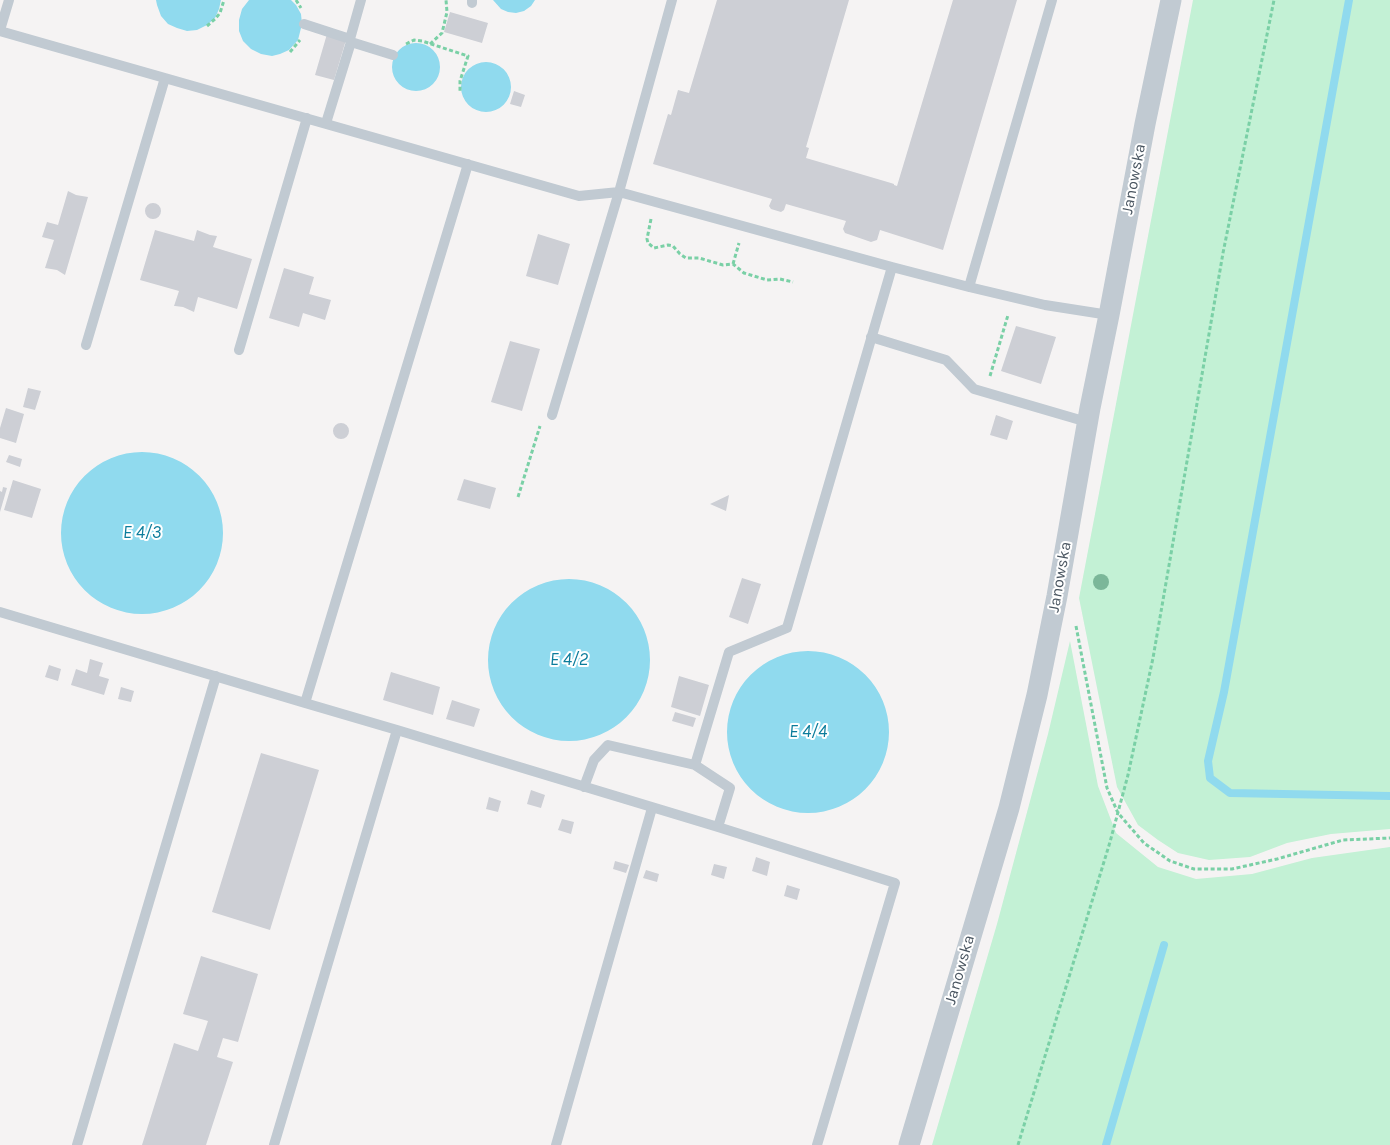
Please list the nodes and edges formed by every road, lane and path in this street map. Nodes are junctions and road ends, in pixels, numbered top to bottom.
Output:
1 (9, 0) edge
2 (224, 0) edge
3 (361, 0) edge
4 (446, 0) edge
5 (672, 0) edge
6 (1052, 0) edge
7 (1170, 0) edge
8 (1274, 0) edge
9 (304, 24) dead end
10 (207, 26) dead end
11 (0, 30) edge
12 (350, 40) junction
13 (429, 44) junction
14 (393, 55) joint
15 (165, 78) junction
16 (460, 92) dead end
17 (307, 118) junction
18 (326, 123) junction
19 (468, 164) junction
20 (619, 192) junction
21 (656, 202) junction
22 (892, 267) junction
23 (793, 282) dead end
24 (969, 287) junction
25 (1013, 297) junction
26 (1109, 316) junction
27 (871, 337) junction
28 (86, 345) dead end
29 (239, 350) dead end
30 (985, 393) junction
31 (552, 415) joint
32 (1087, 422) junction
33 (518, 497) dead end
34 (1057, 596) junction
35 (0, 612) edge
36 (216, 676) junction
37 (305, 703) junction
38 (397, 730) junction
39 (695, 766) junction
40 (584, 787) junction
41 (652, 808) junction
42 (1118, 813) junction
43 (718, 827) junction
44 (1390, 838) edge
45 (77, 1145) edge
46 (274, 1145) edge
47 (556, 1145) edge
48 (817, 1145) edge
49 (908, 1145) edge
50 (1018, 1145) edge

1 - 11 lane
2 - 10 path
3 - 12 lane
4 - 13 path
5 - 20 lane
6 - 24 lane
7 - 26 street, Janowska
8 - 42 path
9 - 12 lane
11 - 15 lane
12 - 14 lane
12 - 18 lane
13 - 14 path
13 - 16 path
15 - 17 lane
15 - 28 lane
17 - 18 lane
17 - 29 lane
18 - 19 lane
19 - 20 lane
19 - 37 lane
20 - 21 lane
20 - 31 lane
21 - 22 lane
21 - 23 path
22 - 24 lane
22 - 27 lane
24 - 25 lane
25 - 26 lane
25 - 30 path
26 - 32 street, Janowska
27 - 30 lane
27 - 39 lane
30 - 32 lane
31 - 33 path
32 - 34 street, Janowska
34 - 42 path
34 - 49 street, Janowska
35 - 36 lane
36 - 37 lane
36 - 45 lane
37 - 38 lane
38 - 40 lane
38 - 46 lane
39 - 40 lane
39 - 43 lane
40 - 41 lane
41 - 43 lane
41 - 47 lane
42 - 44 path
42 - 50 path
43 - 48 lane

